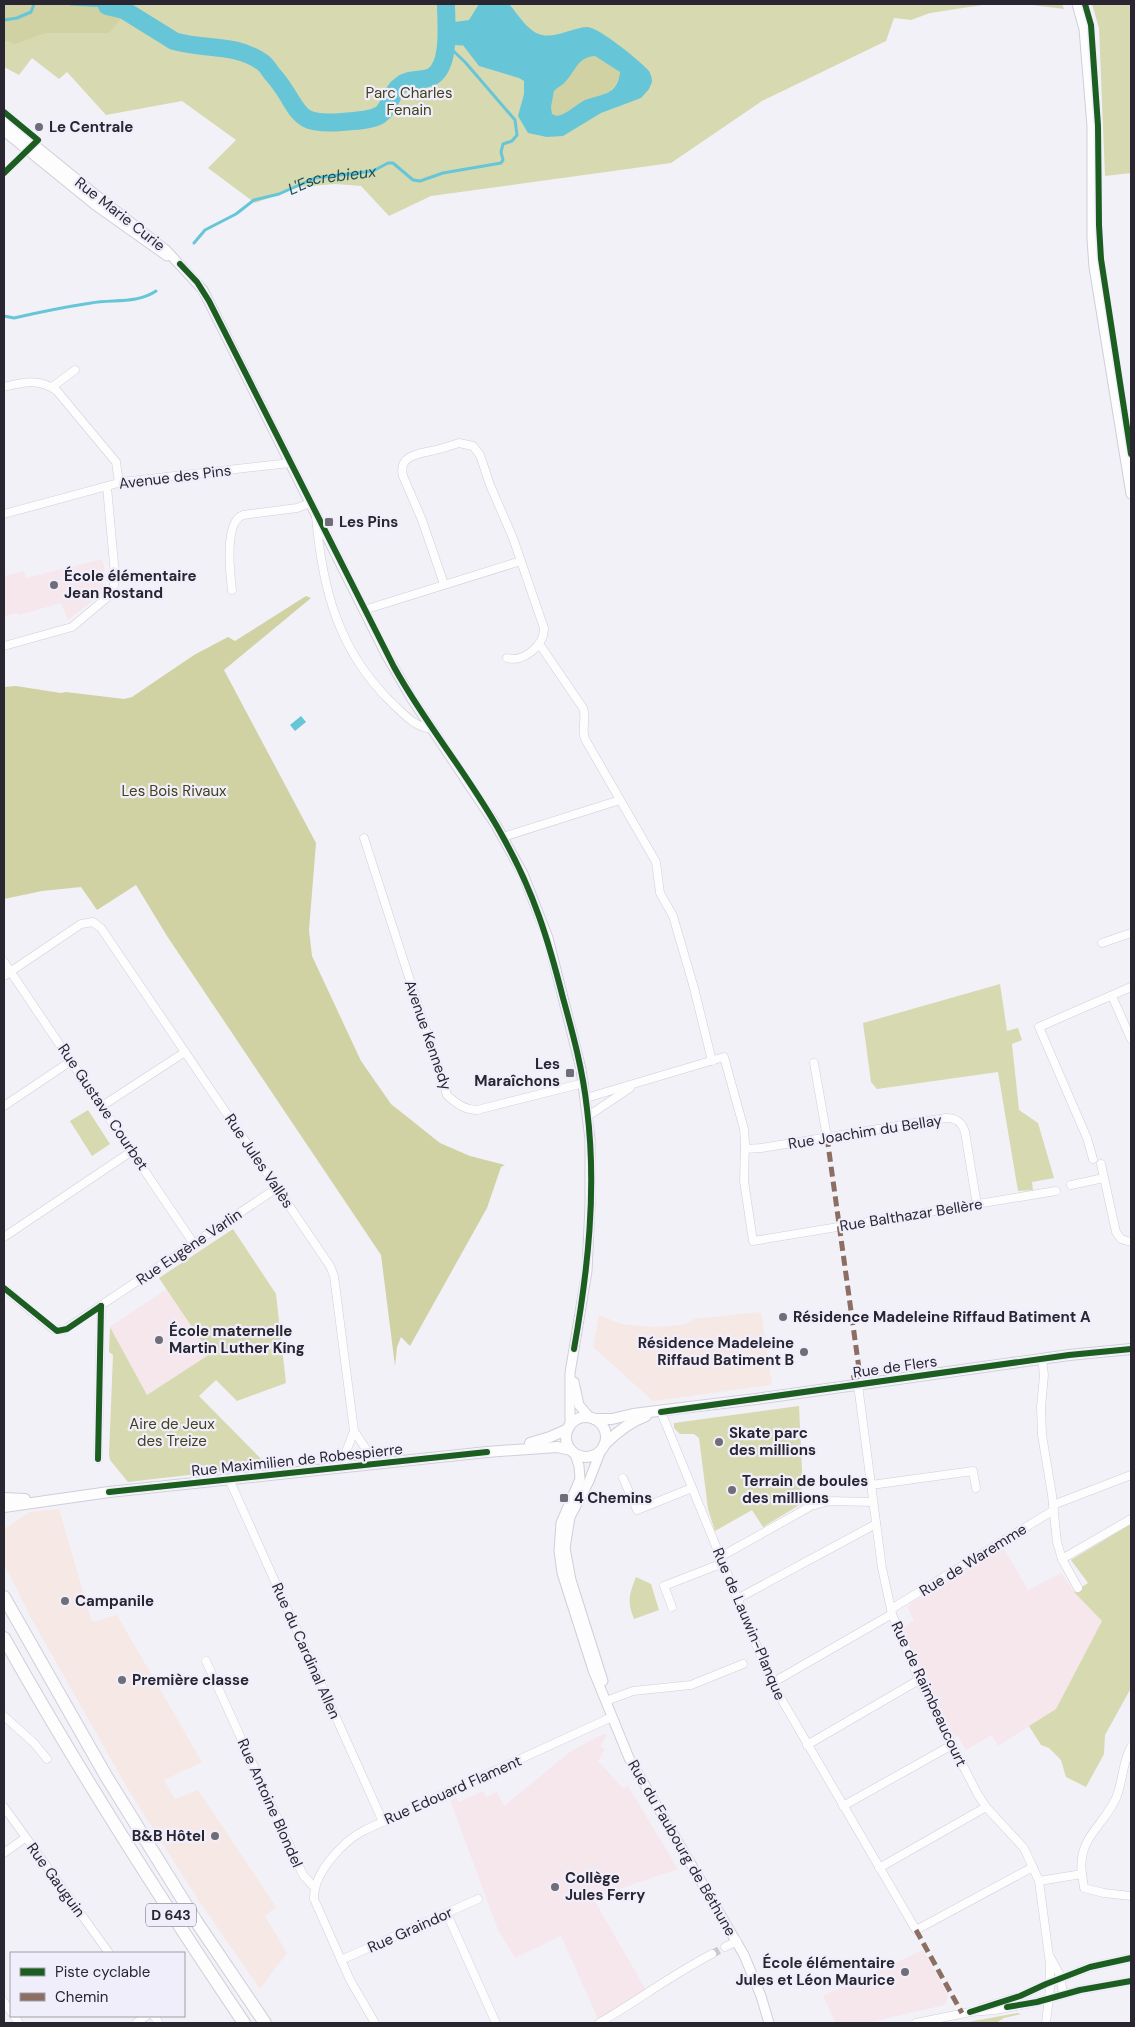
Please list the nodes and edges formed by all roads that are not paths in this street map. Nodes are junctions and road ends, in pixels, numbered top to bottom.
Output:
1 (1077, 4) edge
2 (4, 120) edge
3 (4, 131) edge
4 (180, 264) junction
5 (75, 370) dead end
6 (4, 386) edge
7 (52, 387) junction
8 (290, 463) junction
9 (119, 483) junction
10 (107, 487) junction
11 (1131, 494) edge
12 (310, 503) junction
13 (4, 514) edge
14 (316, 514) junction
15 (521, 561) junction
16 (444, 584) junction
17 (232, 590) dead end
18 (364, 610) junction
19 (540, 645) junction
20 (4, 646) edge
21 (507, 658) dead end
22 (432, 728) junction
23 (620, 800) junction
24 (503, 837) junction
25 (364, 838) dead end
26 (1131, 933) edge
27 (1102, 943) dead end
28 (4, 962) edge
29 (7, 974) edge
30 (1131, 988) edge
31 (1112, 996) junction
32 (1131, 1039) edge
33 (185, 1052) junction
34 (71, 1061) junction
35 (712, 1061) junction
36 (814, 1063) dead end
37 (584, 1083) junction
38 (637, 1083) junction
39 (586, 1098) junction
40 (4, 1106) edge
41 (102, 1106) junction
42 (588, 1116) junction
43 (826, 1137) junction
44 (745, 1149) junction
45 (132, 1151) junction
46 (1093, 1160) dead end
47 (1101, 1164) dead end
48 (1104, 1178) junction
49 (1071, 1185) dead end
50 (277, 1188) junction
51 (1056, 1191) dead end
52 (977, 1204) junction
53 (4, 1237) edge
54 (1131, 1242) edge
55 (194, 1244) junction
56 (4, 1288) edge
57 (101, 1306) junction
58 (574, 1349) junction
59 (1131, 1349) edge
60 (1042, 1359) junction
61 (858, 1385) junction
62 (661, 1412) junction
63 (592, 1419) junction
64 (569, 1427) junction
65 (354, 1431) junction
66 (602, 1448) junction
67 (487, 1452) junction
68 (573, 1452) junction
69 (98, 1460) dead end
70 (371, 1464) junction
71 (346, 1467) junction
72 (1131, 1475) edge
73 (623, 1478) dead end
74 (229, 1479) junction
75 (871, 1485) junction
76 (692, 1488) junction
77 (976, 1488) dead end
78 (4, 1498) edge
79 (53, 1499) junction
80 (872, 1502) junction
81 (4, 1507) edge
82 (1053, 1507) junction
83 (1131, 1519) edge
84 (876, 1524) junction
85 (1062, 1559) junction
86 (721, 1560) junction
87 (1078, 1588) dead end
88 (4, 1597) edge
89 (737, 1599) junction
90 (672, 1607) dead end
91 (891, 1612) junction
92 (4, 1638) edge
93 (206, 1661) dead end
94 (743, 1664) dead end
95 (919, 1680) junction
96 (772, 1683) junction
97 (606, 1701) junction
98 (4, 1716) edge
99 (612, 1718) junction
100 (807, 1745) junction
101 (952, 1745) junction
102 (1131, 1747) edge
103 (48, 1760) dead end
104 (843, 1806) junction
105 (986, 1806) junction
106 (4, 1807) edge
107 (383, 1822) junction
108 (25, 1838) junction
109 (4, 1853) edge
110 (1033, 1867) junction
111 (879, 1868) junction
112 (1082, 1874) junction
113 (1039, 1880) junction
114 (315, 1888) junction
115 (1131, 1896) edge
116 (478, 1899) dead end
117 (447, 1914) junction
118 (737, 1942) junction
119 (725, 1947) tunnel mouth
120 (108, 1952) edge
121 (1049, 1953) junction
122 (712, 1954) tunnel mouth
123 (1131, 1958) edge
124 (341, 1960) junction
125 (1061, 1978) junction
126 (1131, 1981) edge
127 (1050, 1982) junction
128 (1063, 1994) junction
129 (1048, 1999) junction
130 (970, 2012) junction
131 (1047, 2022) edge
132 (244, 2023) edge
133 (264, 2023) edge
134 (375, 2023) edge
135 (496, 2023) edge
136 (599, 2023) edge
137 (768, 2023) edge
138 (916, 2023) edge

1 - 11 street
2 - 4 street, Rue Marie Curie
3 - 4 street, Rue Marie Curie
4 - 8 street
5 - 7 street
6 - 7 street
7 - 9 street
8 - 9 street, Avenue des Pins
8 - 12 street
9 - 10 street, Avenue des Pins
10 - 13 street, Avenue des Pins
10 - 20 street
12 - 14 street
12 - 17 street
14 - 18 street
14 - 22 street
15 - 16 street
15 - 16 street
15 - 19 street
16 - 18 street
18 - 22 street
19 - 21 street
19 - 23 street
22 - 24 street
23 - 24 street
23 - 35 street
24 - 37 street
25 - 37 street, Avenue Kennedy
26 - 27 street
28 - 29 street, Rue Gustave Courbet
29 - 33 street, Rue Jules Vallès
29 - 34 street, Rue Gustave Courbet
30 - 31 street
31 - 32 street
31 - 46 street
33 - 41 street
33 - 50 street, Rue Jules Vallès
34 - 40 street
34 - 41 street, Rue Gustave Courbet
35 - 38 street
35 - 44 street
36 - 43 street
37 - 39 street
38 - 39 street
38 - 42 street
39 - 42 street
41 - 45 street, Rue Gustave Courbet
42 - 58 street
43 - 44 street, Rue Joachim du Bellay
43 - 52 street, Rue Joachim du Bellay
44 - 52 street, Rue Balthazar Bellère
45 - 53 street
45 - 55 street, Rue Gustave Courbet
47 - 48 street
48 - 49 street
48 - 54 street
50 - 55 street, Rue Eugène Varlin
50 - 65 street, Rue Jules Vallès
51 - 52 street, Rue Balthazar Bellère
55 - 57 street, Rue Eugène Varlin
56 - 57 street, Rue Eugène Varlin
57 - 69 street
58 - 63 street
58 - 64 street, Rue du Faubourg de Béthune
59 - 60 main road, Rue de Flers
60 - 61 main road, Rue de Flers
60 - 82 street
61 - 62 main road, Rue de Flers
61 - 75 street, Rue de Raimbeaucourt
62 - 63 main road, Rue de Flers
62 - 66 main road, Rue de Flers
62 - 76 street, Rue de Lauwin-Planque
63 - 64 main road
63 - 66 main road
64 - 67 main road, Rue Maximilien de Robespierre
64 - 68 main road, Rue du Faubourg de Béthune
65 - 70 street, Rue Jules Vallès
65 - 71 street, Rue Jules Vallès
66 - 68 main road
66 - 97 street, Rue du Faubourg de Béthune
67 - 68 main road, Rue Maximilien de Robespierre
67 - 70 main road, Rue Maximilien de Robespierre
68 - 97 street, Rue du Faubourg de Béthune
70 - 71 main road, Rue Maximilien de Robespierre
71 - 74 main road, Rue Maximilien de Robespierre
72 - 82 street, Rue de Waremme
73 - 76 street
74 - 79 main road, Rue Maximilien de Robespierre
74 - 107 street, Rue du Cardinal Allen
75 - 77 street
75 - 80 street, Rue de Raimbeaucourt
76 - 86 street, Rue de Lauwin-Planque
78 - 79 main road, Rue Maximilien de Robespierre
79 - 81 main road, Rue Maximilien de Robespierre
80 - 84 street, Rue de Raimbeaucourt
80 - 86 street
82 - 85 street
82 - 91 street, Rue de Waremme
83 - 85 street
84 - 89 street
84 - 91 street, Rue de Raimbeaucourt
85 - 87 street
86 - 89 street, Rue de Lauwin-Planque
86 - 90 street
88 - 133 highway, D 643
89 - 96 street, Rue de Lauwin-Planque
91 - 95 street, Rue de Raimbeaucourt
91 - 96 street, Rue de Waremme
92 - 132 highway, D 643
93 - 114 street, Rue Antoine Blondel
94 - 97 street
95 - 100 street
95 - 101 street, Rue de Raimbeaucourt
96 - 100 street, Rue de Lauwin-Planque
97 - 99 street, Rue du Faubourg de Béthune
98 - 103 street
99 - 107 street, Rue Edouard Flament
99 - 118 street, Rue du Faubourg de Béthune
100 - 104 street, Rue de Lauwin-Planque
101 - 104 street
101 - 105 street, Rue de Raimbeaucourt
102 - 112 street
104 - 111 street, Rue de Lauwin-Planque
105 - 110 street, Rue de Raimbeaucourt
105 - 111 street
106 - 108 street, Rue Gauguin
107 - 114 street, Rue Edouard Flament
108 - 109 street
108 - 120 street, Rue Gauguin
110 - 111 street, Rue de Lauwin-Planque
110 - 113 street, Rue de Raimbeaucourt
112 - 113 street
112 - 115 street
113 - 121 street, Rue de Raimbeaucourt
114 - 124 street, Rue Antoine Blondel
116 - 117 street, Rue Graindor
117 - 124 street, Rue Graindor
117 - 135 street
118 - 119 street
118 - 137 street, Rue du Faubourg de Béthune
121 - 125 street, Rue de Raimbeaucourt
121 - 127 street, Rue de Raimbeaucourt
122 - 136 street
123 - 125 street
124 - 134 street, Rue Antoine Blondel
125 - 127 street
125 - 128 street, Rue de Raimbeaucourt
126 - 128 street
127 - 129 street, Rue de Raimbeaucourt
127 - 130 street
128 - 129 street
129 - 130 street
129 - 131 street, Rue de Raimbeaucourt
130 - 138 street

